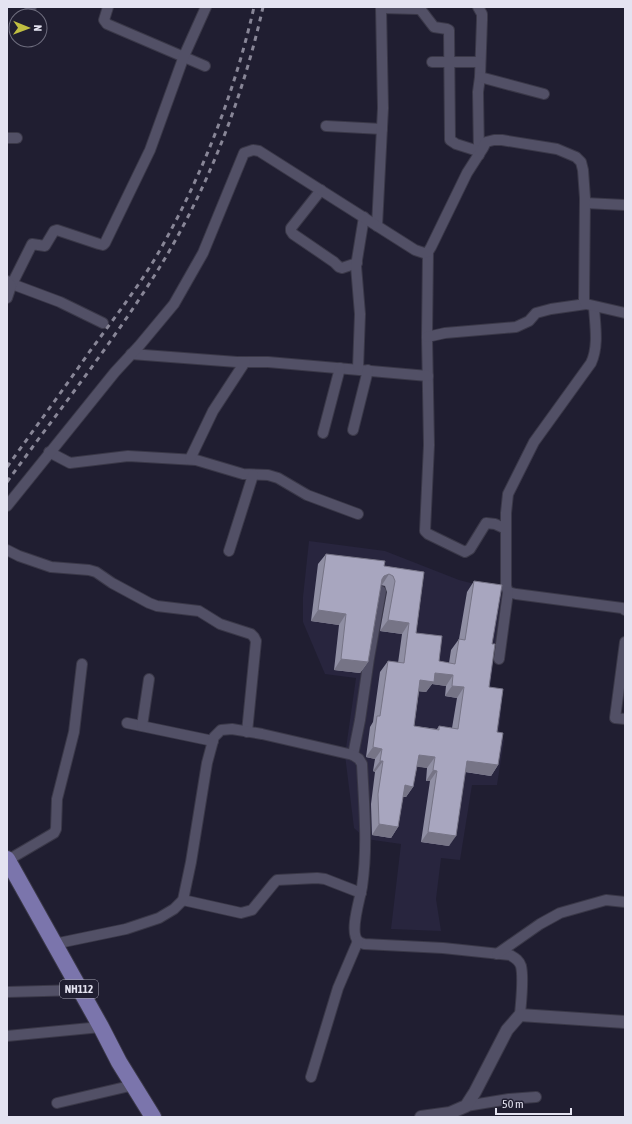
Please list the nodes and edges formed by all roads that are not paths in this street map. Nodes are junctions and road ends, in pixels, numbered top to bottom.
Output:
1 (108, 7) edge
2 (206, 7) edge
3 (381, 7) edge
4 (478, 7) edge
5 (184, 56) junction
6 (432, 62) dead end
7 (480, 62) junction
8 (450, 63) junction
9 (205, 66) dead end
10 (480, 77) junction
11 (544, 94) dead end
12 (326, 126) dead end
13 (382, 129) junction
14 (478, 153) junction
15 (321, 190) junction
16 (585, 203) junction
17 (625, 205) edge
18 (364, 217) junction
19 (377, 226) junction
20 (428, 252) junction
21 (357, 263) junction
22 (10, 284) edge
23 (7, 298) edge
24 (590, 306) junction
25 (625, 313) edge
26 (103, 322) dead end
27 (427, 337) junction
28 (131, 354) junction
29 (245, 362) junction
30 (340, 368) junction
31 (363, 370) junction
32 (428, 376) junction
33 (353, 430) dead end
34 (323, 433) dead end
35 (49, 452) junction
36 (190, 459) junction
37 (253, 475) junction
38 (7, 506) edge
39 (358, 514) dead end
40 (506, 529) junction
41 (7, 550) edge
42 (229, 551) dead end
43 (381, 591) edge
44 (508, 592) junction
45 (625, 610) edge
46 (625, 642) edge
47 (499, 659) dead end
48 (82, 664) dead end
49 (149, 679) dead end
50 (625, 719) edge
51 (127, 723) dead end
52 (142, 726) junction
53 (247, 732) junction
54 (213, 741) junction
55 (353, 755) junction
56 (7, 860) edge
57 (361, 893) junction
58 (183, 900) junction
59 (625, 902) edge
60 (358, 941) junction
61 (54, 944) junction
62 (497, 954) junction
63 (80, 990) junction
64 (7, 992) edge
65 (520, 1015) junction
66 (625, 1022) edge
67 (101, 1027) junction
68 (7, 1036) edge
69 (311, 1077) dead end
70 (134, 1085) junction
71 (536, 1097) dead end
72 (57, 1103) dead end
73 (466, 1106) junction
74 (153, 1117) edge
75 (421, 1117) edge

1 - 5 street
2 - 5 street
3 - 8 street
3 - 13 street
4 - 7 street
5 - 9 street
5 - 22 street
6 - 8 street
7 - 8 street
7 - 10 street
8 - 14 street
10 - 11 street
10 - 14 street
12 - 13 street
13 - 19 street
14 - 16 street
14 - 20 street
15 - 18 street
15 - 21 street
15 - 28 street
16 - 17 street
16 - 24 street
18 - 19 street
18 - 21 street
19 - 20 street
20 - 27 street
21 - 31 street
22 - 23 street
22 - 26 street
24 - 25 street
24 - 27 street
24 - 40 street
27 - 32 street
28 - 29 street
28 - 35 street
29 - 30 street
29 - 36 street
30 - 31 street
30 - 34 street
31 - 32 street
31 - 33 street
32 - 40 street
35 - 36 street
35 - 38 street
36 - 37 street
37 - 39 street
37 - 42 street
40 - 44 street
41 - 53 street
43 - 55 street
44 - 45 street
44 - 47 street
46 - 50 street
48 - 56 street
49 - 52 street
51 - 52 street
52 - 54 street
53 - 54 street
53 - 55 street
54 - 58 street
55 - 57 street
56 - 61 highway, NH112
57 - 58 street
57 - 60 street
58 - 61 street
59 - 62 street
60 - 62 street
60 - 69 street
61 - 63 highway, NH112
62 - 65 street
63 - 64 street
63 - 67 highway, NH112
65 - 66 street
65 - 73 street
67 - 68 street
67 - 70 highway, NH112
70 - 72 street
70 - 74 highway, NH112
71 - 73 street
73 - 75 street

